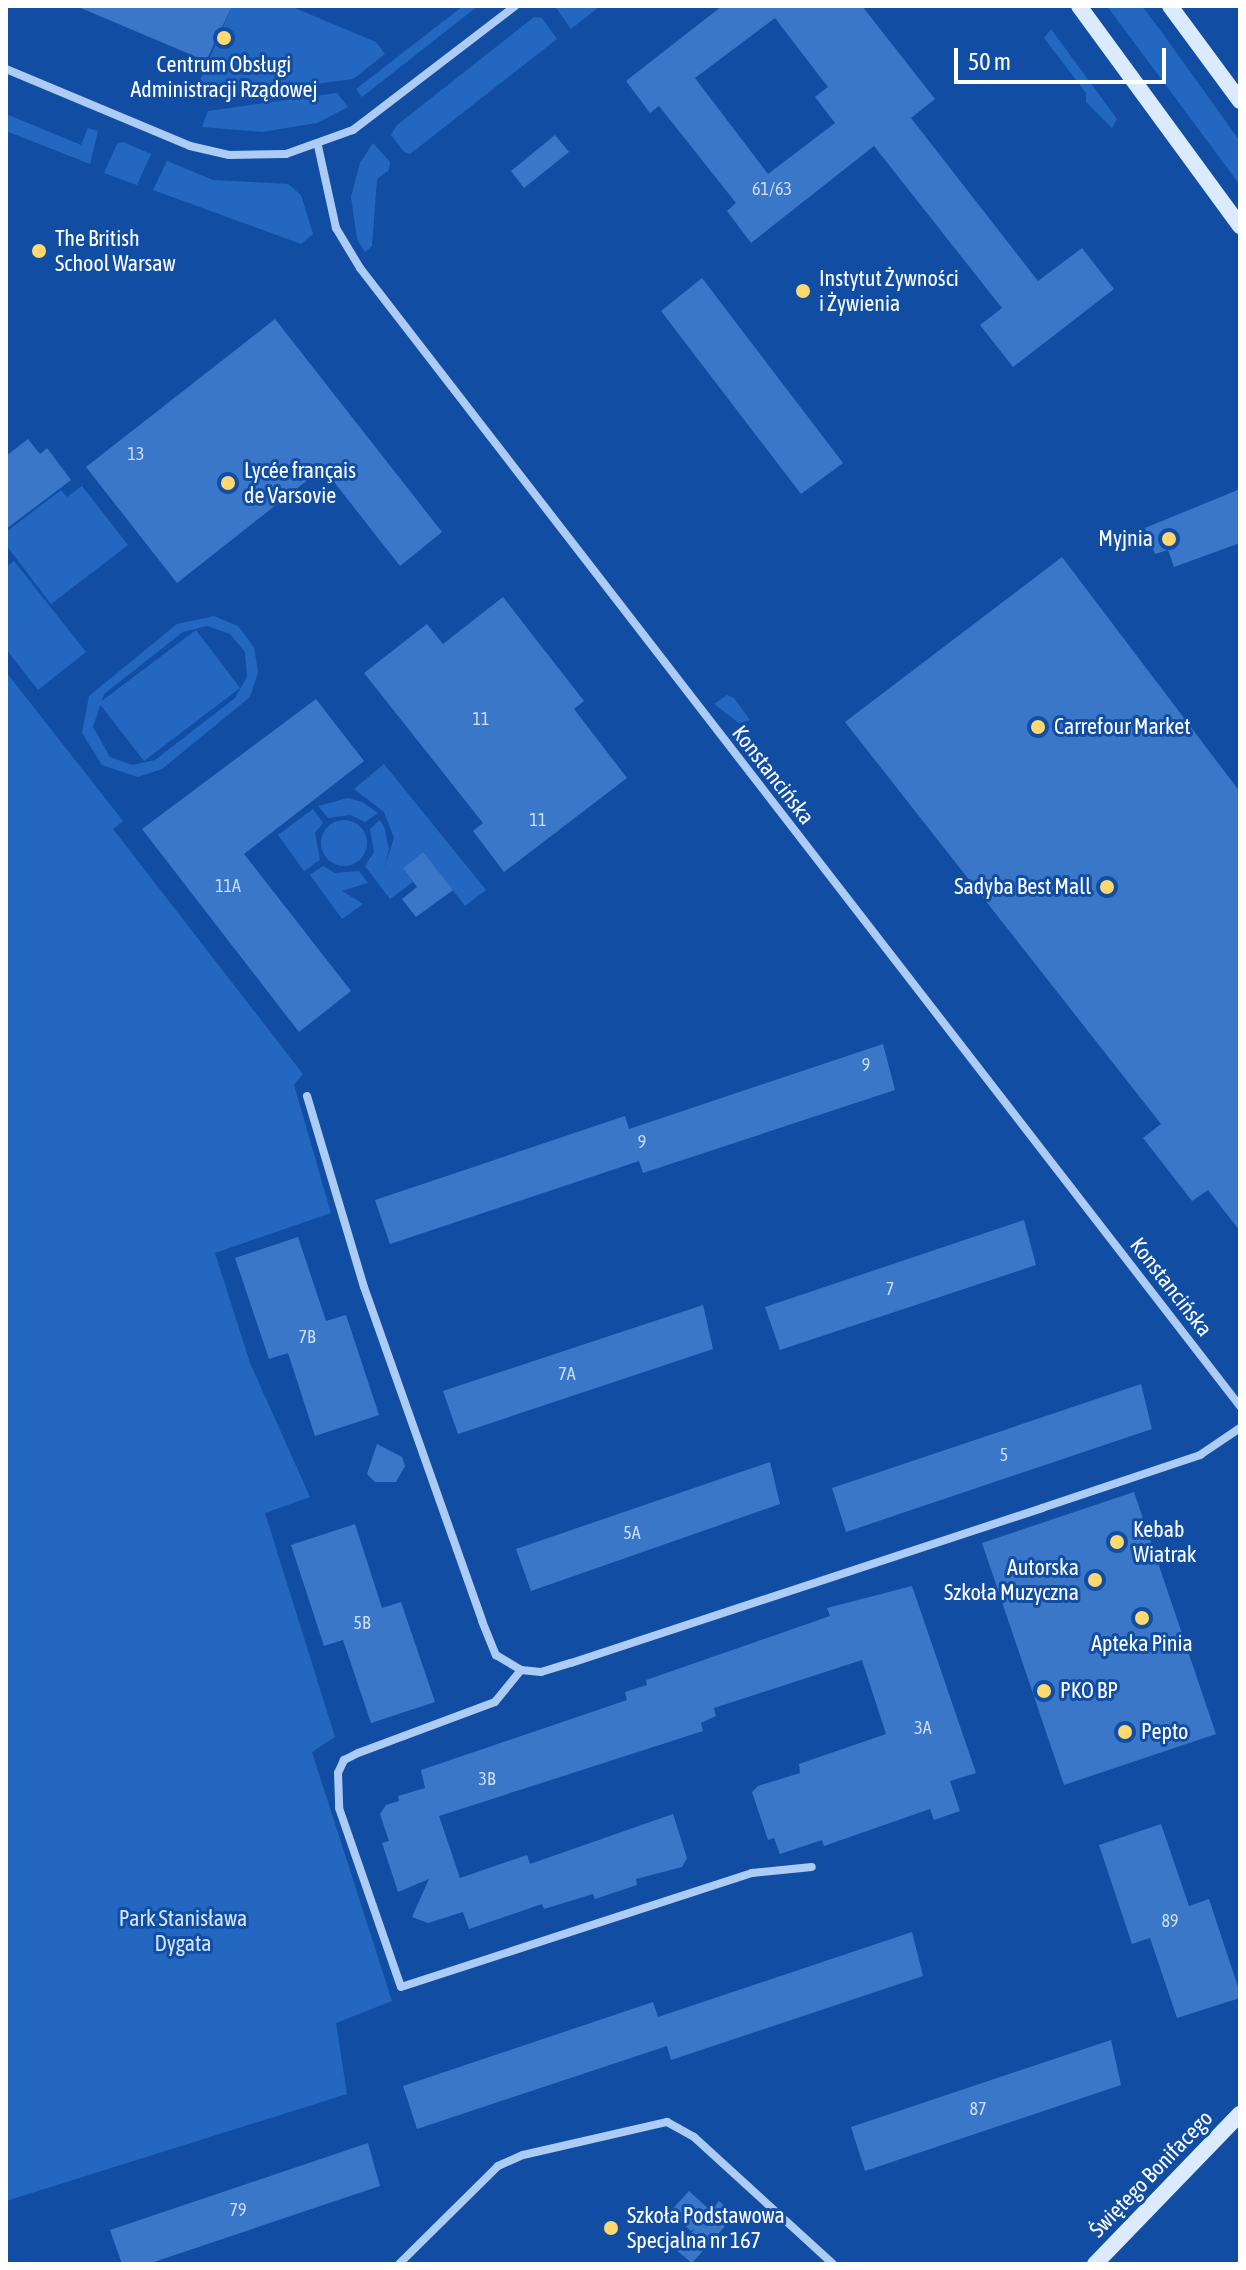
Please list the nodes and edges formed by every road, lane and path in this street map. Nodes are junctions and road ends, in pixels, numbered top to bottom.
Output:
1 (515, 6) edge
2 (1079, 6) edge
3 (1170, 6) edge
4 (6, 69) edge
5 (1240, 101) edge
6 (318, 146) junction
7 (1240, 226) edge
8 (307, 1096) dead end
9 (1240, 1406) edge
10 (1240, 1428) edge
11 (521, 1670) junction
12 (812, 1867) dead end
13 (1240, 2114) edge
14 (399, 2264) edge
15 (833, 2264) edge
16 (1095, 2264) edge

1 - 6 street
2 - 7 main road
3 - 5 main road
4 - 6 street
6 - 9 street, Konstancińska
8 - 11 street
10 - 11 street
11 - 12 street
13 - 16 main road, Świętego Bonifacego
14 - 15 street

